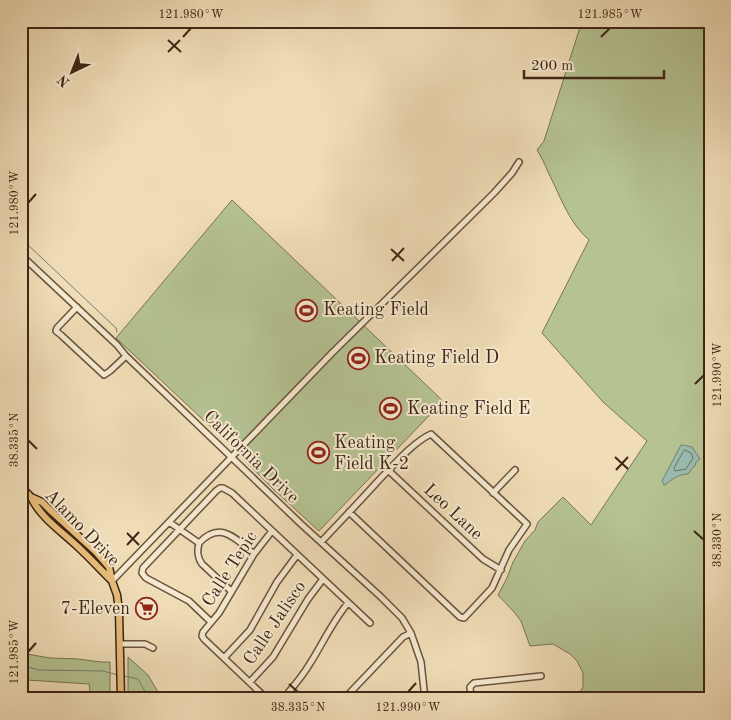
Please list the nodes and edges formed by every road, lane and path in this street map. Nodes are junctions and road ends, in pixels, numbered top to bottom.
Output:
1 (519, 162) dead end
2 (21, 255) edge
3 (77, 307) junction
4 (126, 356) junction
5 (232, 457) junction
6 (388, 470) junction
7 (515, 470) dead end
8 (21, 488) edge
9 (493, 493) junction
10 (31, 497) junction
11 (36, 507) junction
12 (349, 512) junction
13 (169, 522) junction
14 (180, 529) junction
15 (272, 531) junction
16 (82, 539) junction
17 (322, 542) junction
18 (199, 543) junction
19 (254, 554) junction
20 (297, 555) junction
21 (501, 570) junction
22 (323, 579) junction
23 (112, 581) junction
24 (231, 591) junction
25 (348, 603) junction
26 (211, 622) junction
27 (370, 623) dead end
28 (411, 633) junction
29 (120, 644) junction
30 (153, 648) dead end
31 (224, 658) junction
32 (541, 676) dead end
33 (250, 682) junction
34 (120, 699) edge
35 (267, 699) edge
36 (283, 699) edge
37 (344, 699) edge
38 (425, 699) edge
39 (472, 699) edge

1 - 5 street
2 - 3 street, California Drive
3 - 4 street, California Drive
3 - 4 street
4 - 5 street, California Drive
5 - 13 street
5 - 17 street, California Drive
6 - 9 street
6 - 12 street
6 - 21 street, Leo Lane
7 - 9 street
8 - 10 main road, Alamo Drive
9 - 21 street
10 - 11 main road, Alamo Drive
10 - 16 main road, Alamo Drive
11 - 16 main road
11 - 23 main road, Alamo Drive
12 - 17 street
12 - 21 street
13 - 14 street
13 - 23 street
14 - 15 street
14 - 18 street
14 - 26 street
15 - 19 street, Calle Tepic
15 - 20 street
16 - 23 main road, Alamo Drive
17 - 28 street, California Drive
18 - 19 street
18 - 24 street
19 - 24 street, Calle Tepic
20 - 22 street
20 - 31 street
22 - 25 street
22 - 33 street, Calle Jalisco
23 - 29 main road, Alamo Drive
24 - 26 street, Calle Tepic
25 - 27 street
25 - 36 street
26 - 31 street
28 - 37 street
28 - 38 street, California Drive
29 - 30 street
29 - 34 main road, Alamo Drive
31 - 33 street
32 - 39 street
33 - 35 street

